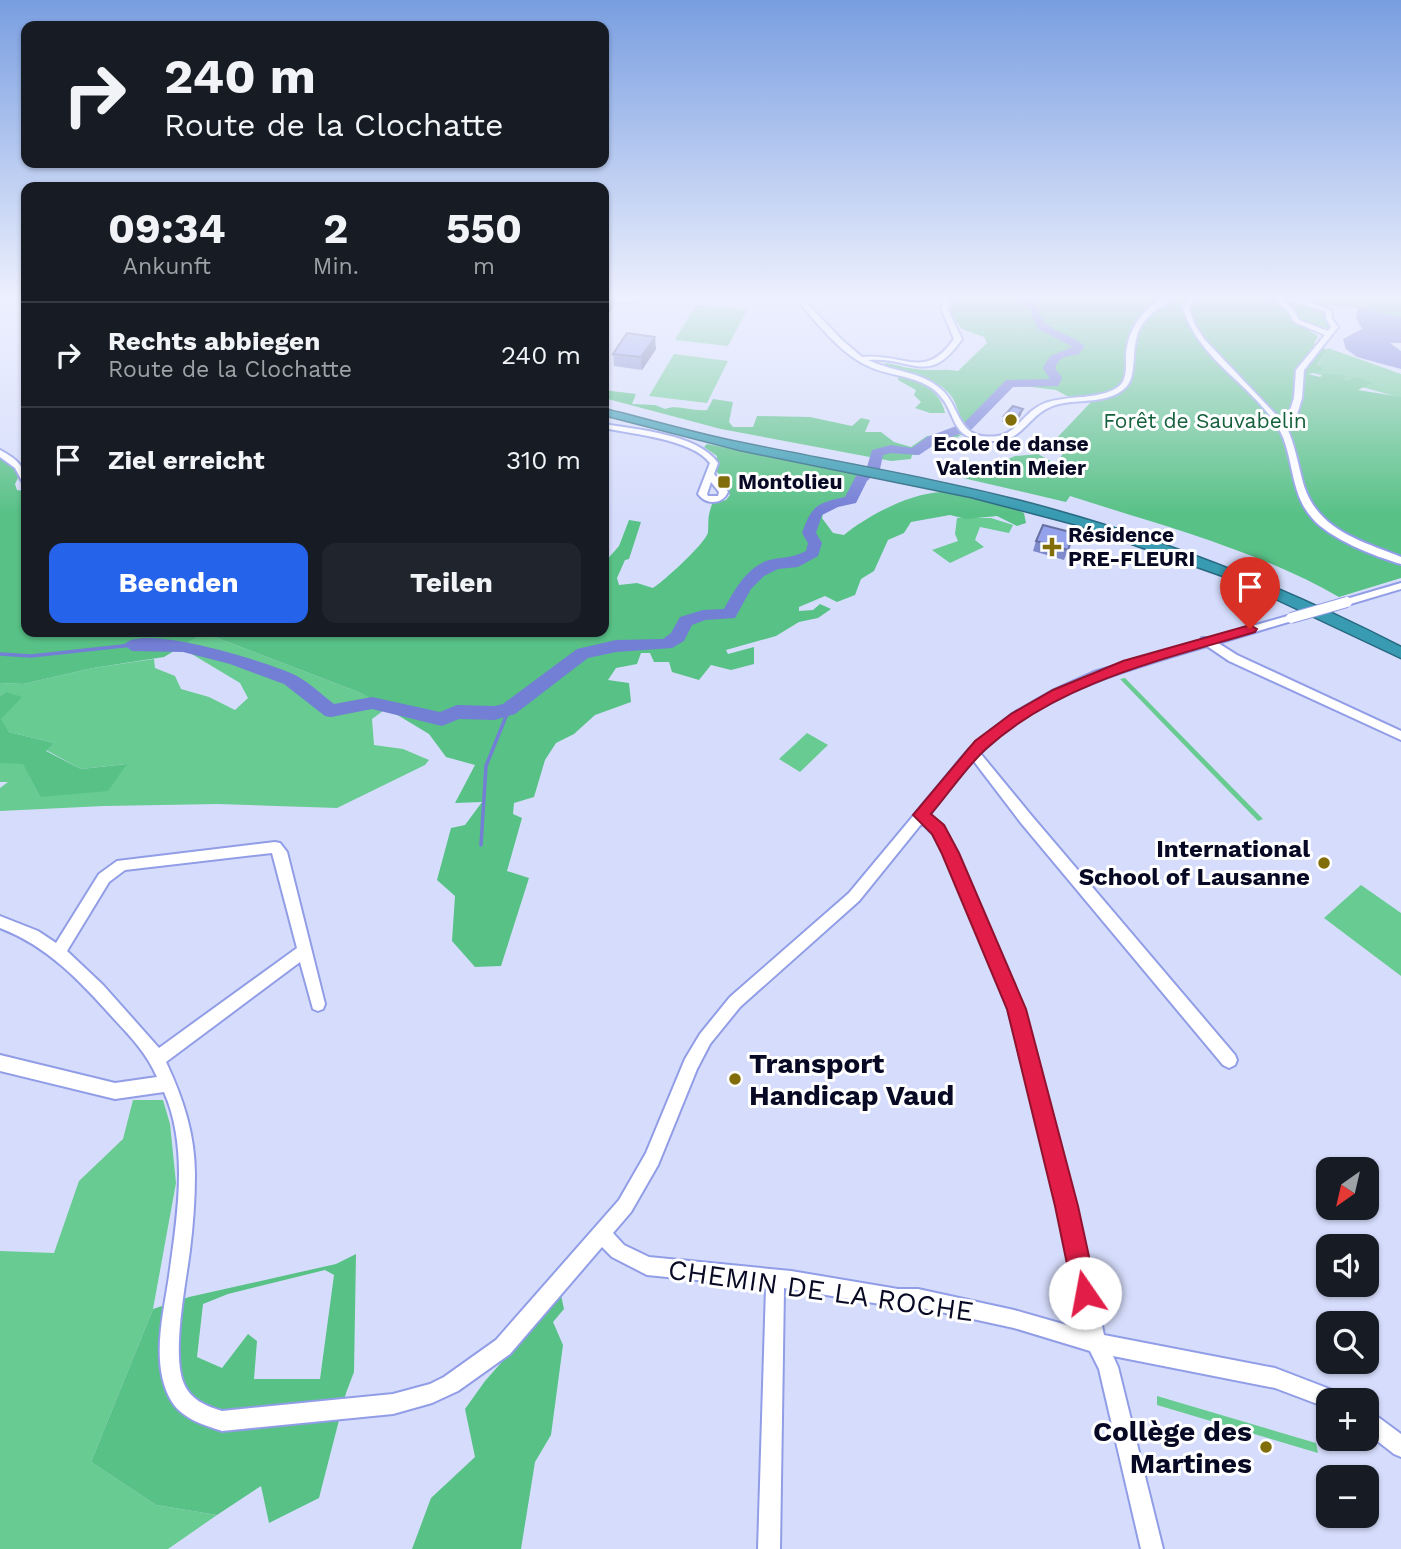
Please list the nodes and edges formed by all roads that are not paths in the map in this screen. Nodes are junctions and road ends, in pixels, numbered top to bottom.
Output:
1 (882, 369) edge
2 (1127, 369) edge
3 (1229, 369) edge
4 (1301, 369) edge
5 (609, 407) edge
6 (1280, 423) junction
7 (609, 427) edge
8 (968, 433) joint
9 (0, 453) edge
10 (21, 471) edge
11 (709, 474) dead end
12 (1019, 500) junction
13 (1401, 561) edge
14 (1401, 586) edge
15 (1401, 640) edge
16 (1206, 641) junction
17 (1401, 653) edge
18 (1401, 736) edge
19 (974, 752) junction
20 (921, 815) junction
21 (0, 922) edge
22 (305, 950) junction
23 (59, 951) junction
24 (318, 1004) dead end
25 (158, 1059) junction
26 (1229, 1060) dead end
27 (0, 1063) edge
28 (168, 1083) junction
29 (602, 1234) junction
30 (775, 1278) junction
31 (1096, 1343) junction
32 (1316, 1394) edge
33 (1379, 1430) edge
34 (1401, 1447) edge
35 (769, 1549) edge
36 (1152, 1549) edge

1 - 8 street
2 - 8 street
3 - 6 street
4 - 6 street
5 - 12 highway
6 - 13 street
7 - 11 street
9 - 10 street
12 - 15 highway
12 - 17 highway
14 - 16 street, bridge
16 - 18 street
16 - 19 street
19 - 20 street
19 - 26 street
20 - 29 street
20 - 31 street
21 - 23 street
22 - 23 street
22 - 24 street
22 - 25 street
23 - 25 street
25 - 28 street
27 - 28 street
28 - 29 street
29 - 30 street, CHEMIN DE LA ROCHE
30 - 31 street, CHEMIN DE LA ROCHE
30 - 35 street
31 - 32 street, CHEMIN DE LA ROCHE
31 - 36 street
33 - 34 street

